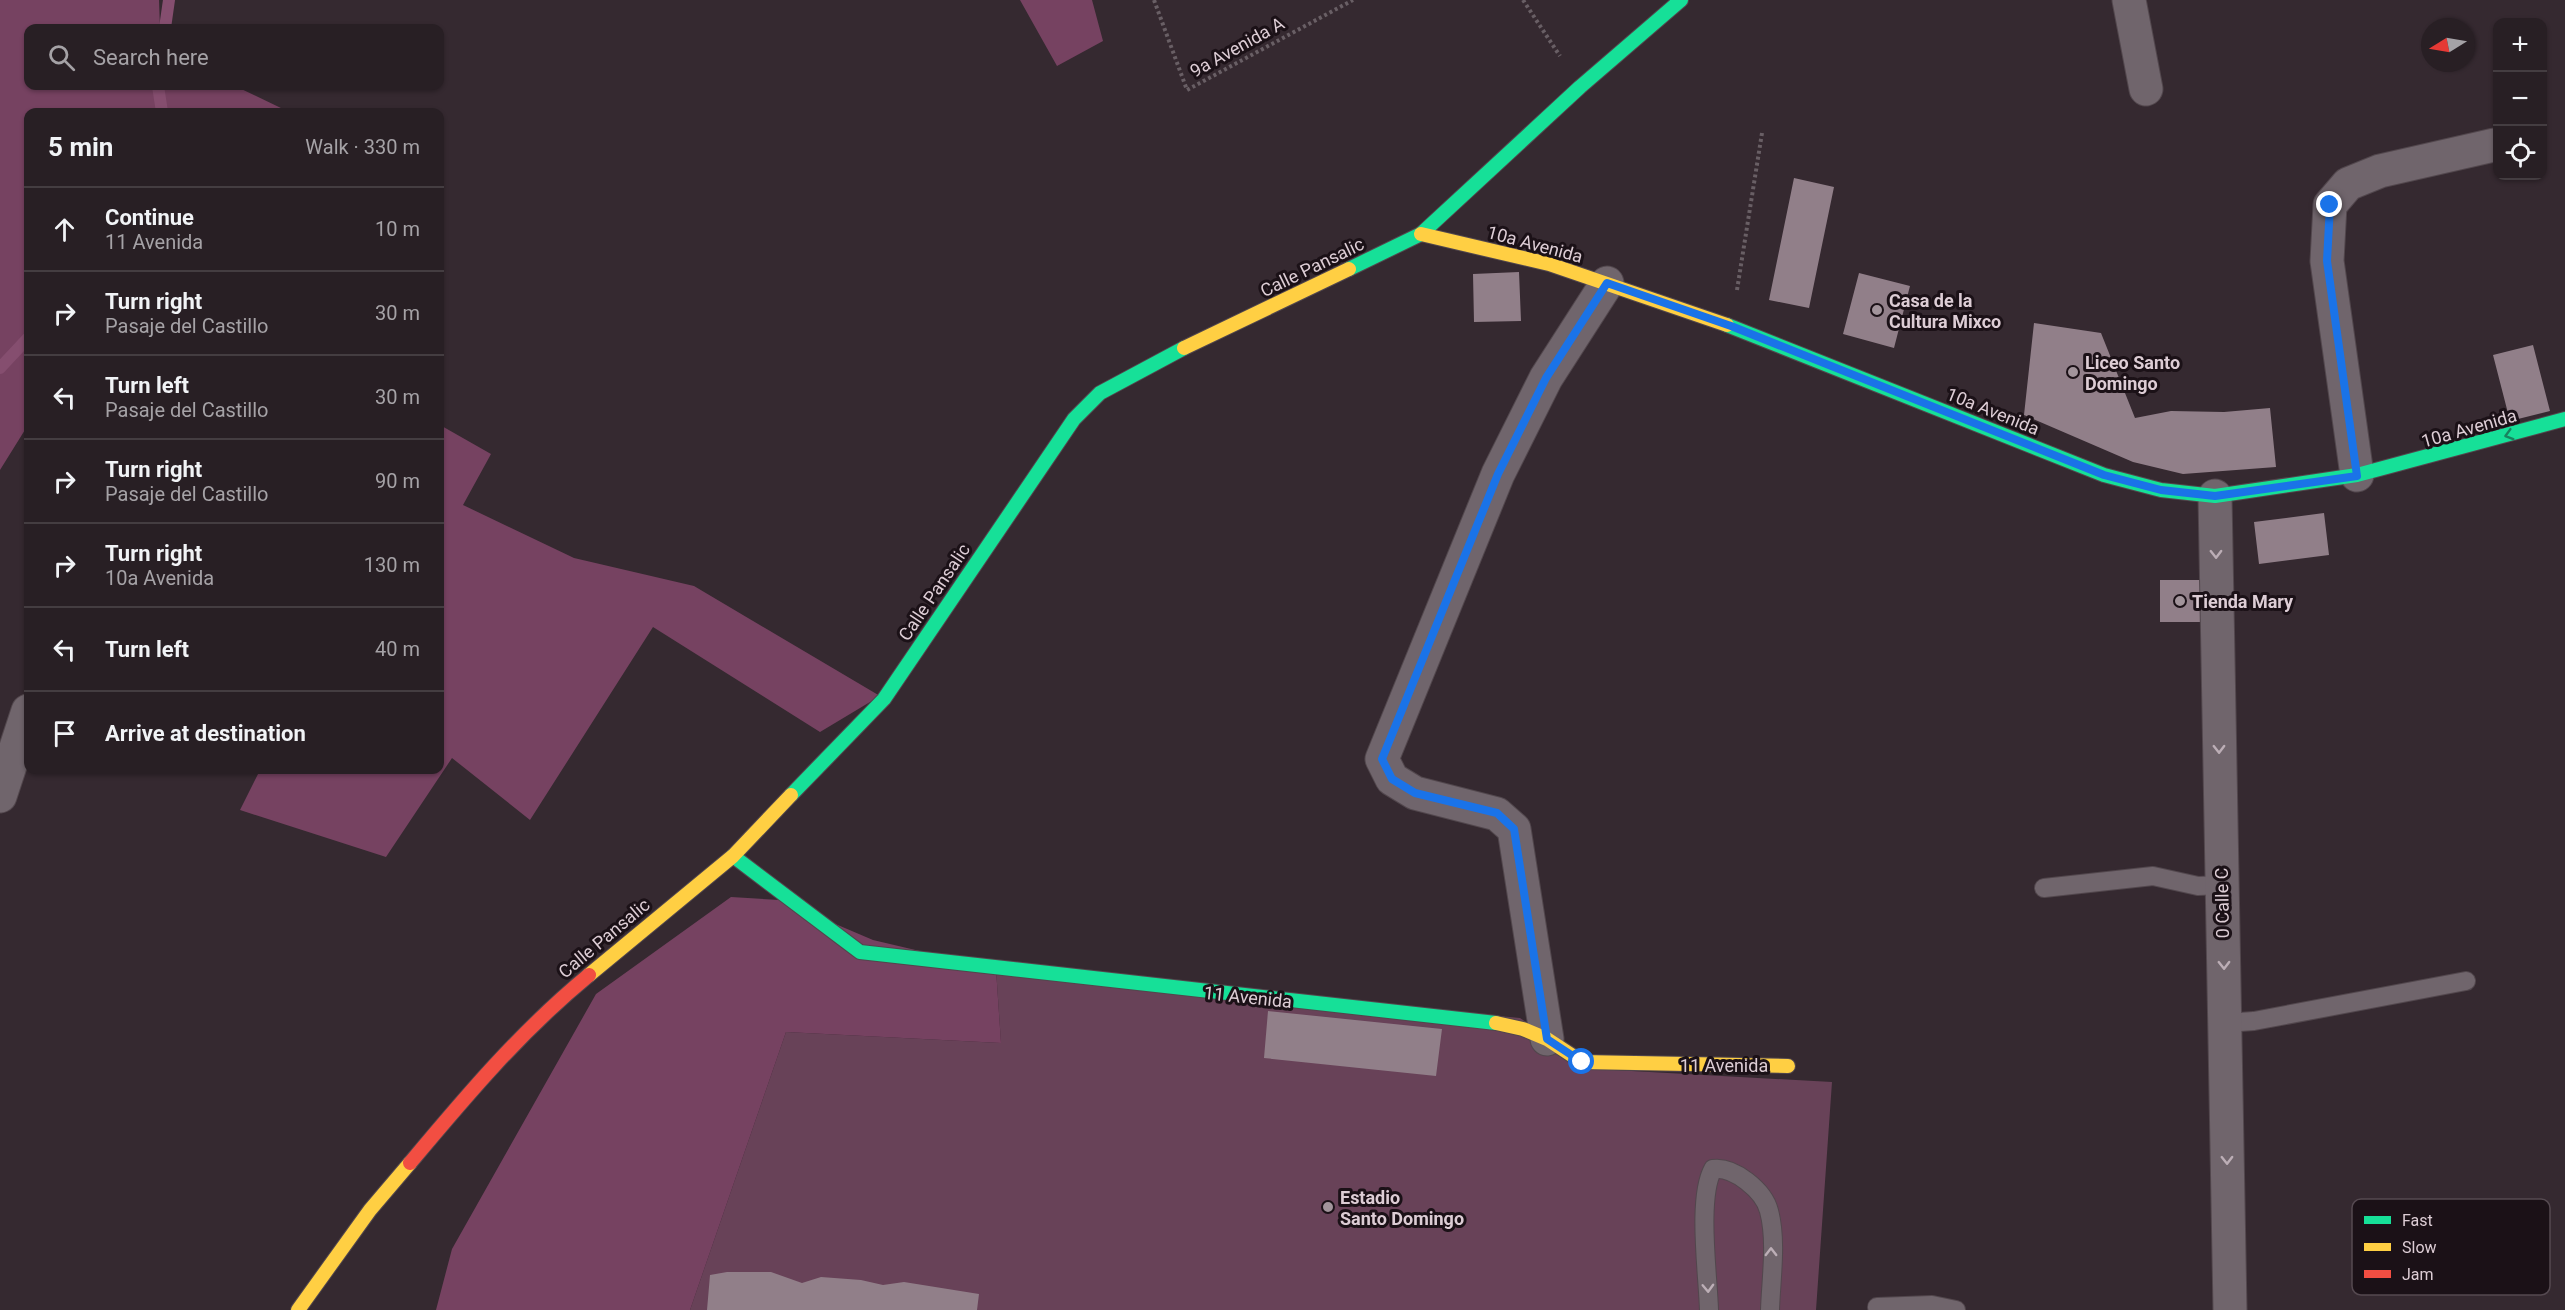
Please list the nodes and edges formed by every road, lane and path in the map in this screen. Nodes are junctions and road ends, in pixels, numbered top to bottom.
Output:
1 (1154, 0) edge
2 (1353, 0) edge
3 (1523, 0) edge
4 (1681, 0) edge
5 (2128, 0) edge
6 (1580, 87) junction
7 (2146, 88) dead end
8 (1762, 133) dead end
9 (2493, 145) edge
10 (1421, 234) junction
11 (1607, 283) junction
12 (1731, 326) junction
13 (2565, 419) edge
14 (2357, 476) junction
15 (2215, 496) junction
16 (24, 723) edge
17 (0, 796) edge
18 (733, 856) junction
19 (2222, 885) junction
20 (2044, 888) dead end
21 (2466, 981) dead end
22 (2225, 1023) junction
23 (1547, 1039) junction
24 (1788, 1066) dead end
25 (1877, 1306) dead end
26 (298, 1310) edge
27 (1709, 1310) edge
28 (1770, 1310) edge
29 (1956, 1310) edge
30 (2230, 1310) edge

1 - 2 path, 9a Avenida A
3 - 6 path
4 - 6 street, Calle Pansalic
5 - 7 street
6 - 10 street, Calle Pansalic
8 - 12 path
9 - 14 street
10 - 11 street, 10a Avenida
10 - 18 street, Calle Pansalic
11 - 12 street, 10a Avenida
11 - 23 street
12 - 15 street, 10a Avenida
13 -> 14 street, 10a Avenida
14 - 15 street, 10a Avenida
15 -> 19 street, 0 Calle C
16 - 17 street
18 - 23 street, 11 Avenida
18 - 26 street, Calle Pansalic
19 - 20 lane
19 -> 22 street, 0 Calle C
21 - 22 lane
22 -> 30 street, 0 Calle C
23 - 24 street, 11 Avenida
25 - 29 lane
28 -> 27 lane

